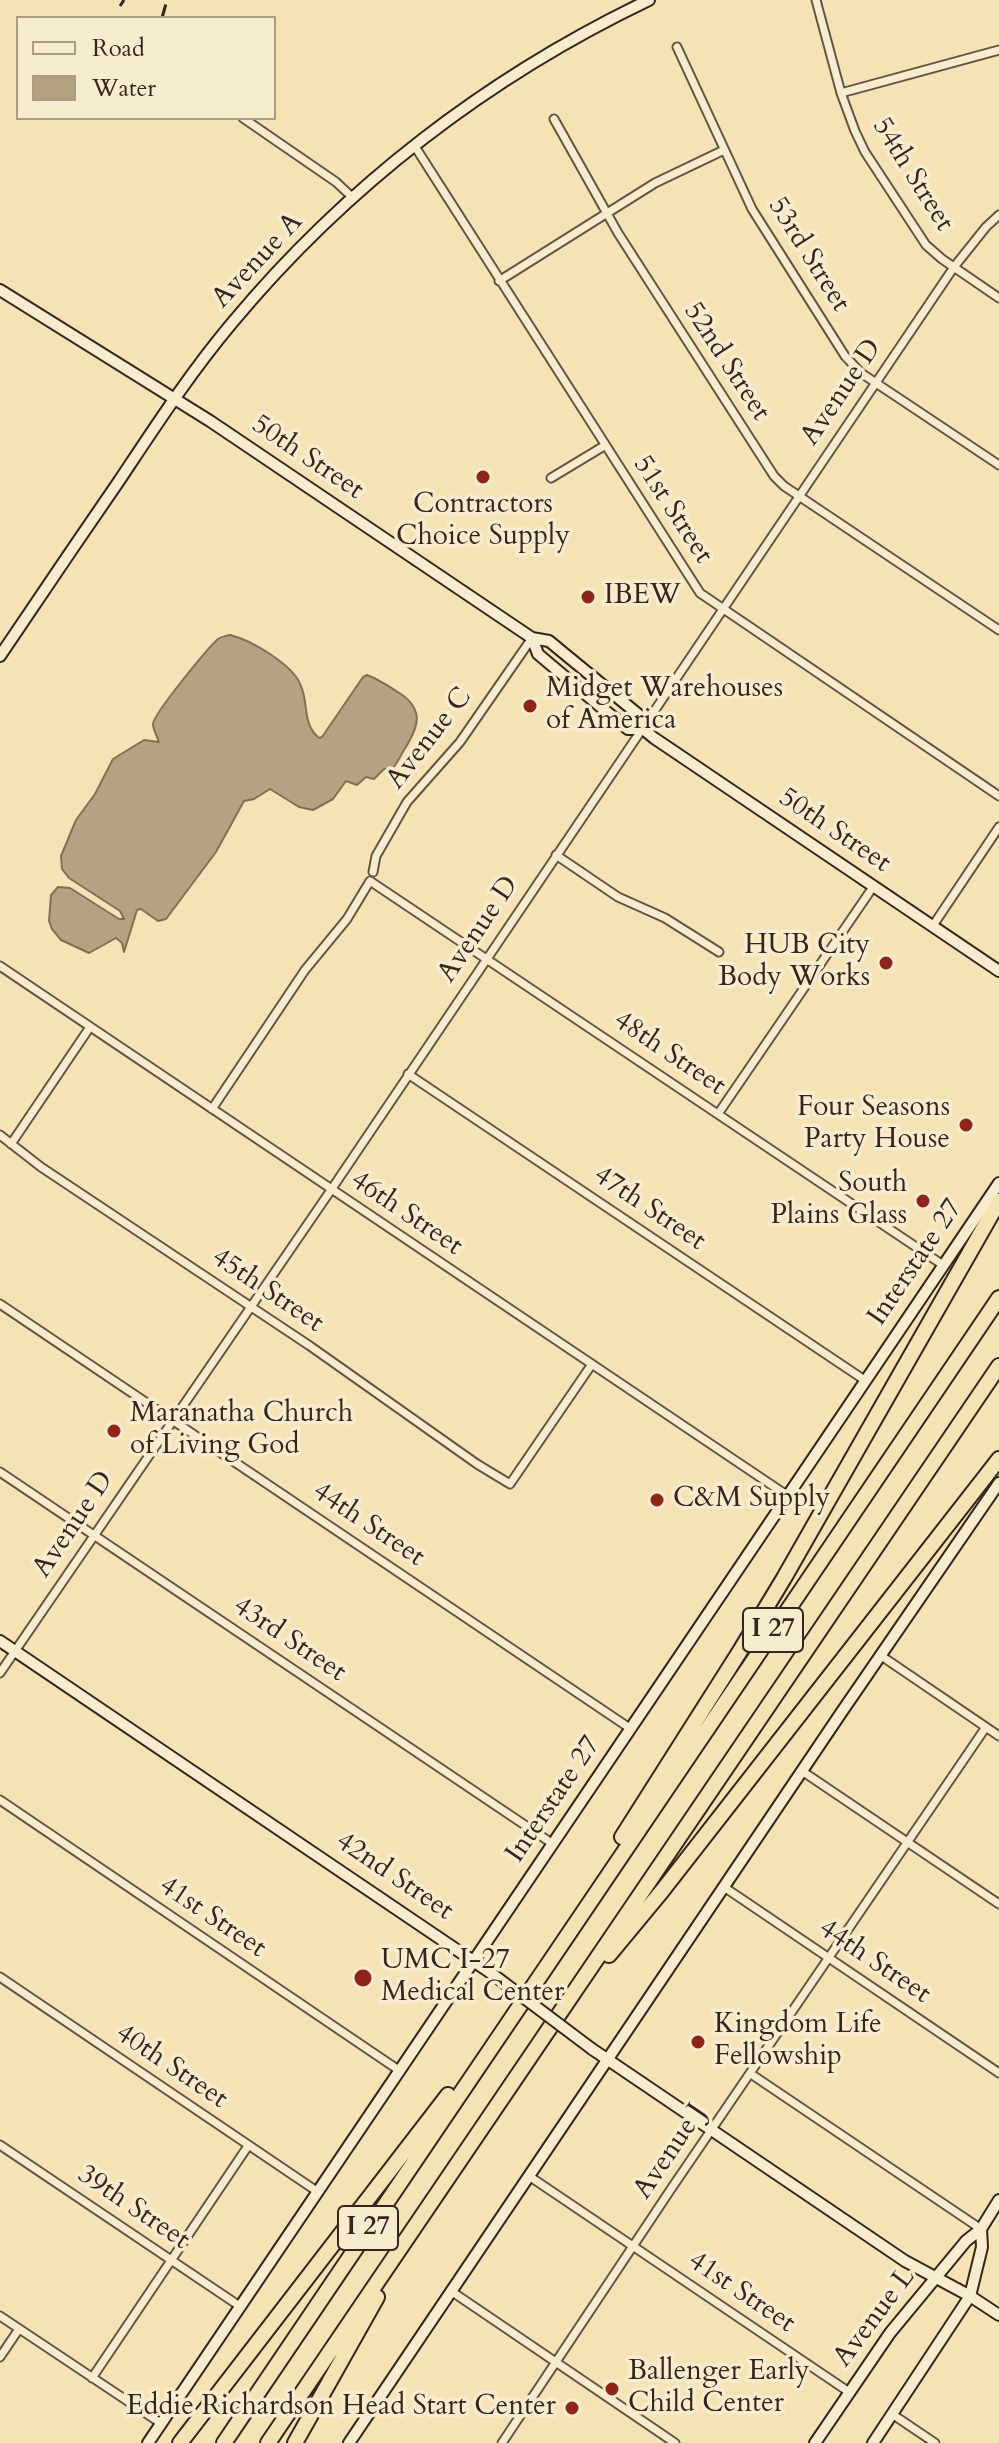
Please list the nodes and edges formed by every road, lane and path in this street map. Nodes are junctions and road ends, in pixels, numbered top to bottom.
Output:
1 (649, 0) edge
2 (816, 0) edge
3 (677, 47) dead end
4 (999, 50) edge
5 (841, 93) junction
6 (554, 119) dead end
7 (246, 120) edge
8 (414, 145) junction
9 (724, 150) junction
10 (352, 197) junction
11 (607, 214) junction
12 (999, 215) edge
13 (954, 267) junction
14 (499, 281) junction
15 (0, 290) edge
16 (999, 298) edge
17 (875, 382) junction
18 (174, 399) junction
19 (604, 446) junction
20 (999, 465) edge
21 (551, 478) dead end
22 (799, 495) junction
23 (722, 609) junction
24 (999, 630) edge
25 (532, 638) junction
26 (0, 656) edge
27 (643, 729) junction
28 (999, 796) edge
29 (999, 827) edge
30 (556, 855) junction
31 (372, 876) junction
32 (873, 887) junction
33 (932, 927) junction
34 (719, 952) dead end
35 (487, 958) junction
36 (0, 966) edge
37 (999, 971) edge
38 (90, 1027) junction
39 (408, 1074) junction
40 (212, 1109) junction
41 (718, 1114) junction
42 (0, 1135) edge
43 (11, 1144) junction
44 (999, 1183) edge
45 (331, 1190) junction
46 (999, 1201) edge
47 (943, 1265) junction
48 (999, 1298) edge
49 (0, 1304) edge
50 (251, 1307) junction
51 (592, 1364) junction
52 (999, 1366) edge
53 (866, 1381) junction
54 (172, 1420) junction
55 (999, 1459) edge
56 (0, 1472) edge
57 (999, 1483) edge
58 (788, 1496) junction
59 (95, 1535) junction
60 (0, 1641) edge
61 (15, 1651) junction
62 (880, 1655) junction
63 (0, 1673) edge
64 (986, 1727) junction
65 (631, 1729) junction
66 (999, 1736) edge
67 (802, 1771) junction
68 (0, 1800) edge
69 (908, 1842) junction
70 (553, 1844) junction
71 (724, 1887) junction
72 (999, 1904) edge
73 (829, 1958) junction
74 (474, 1961) junction
75 (547, 1963) junction
76 (0, 1977) edge
77 (579, 1987) junction
78 (513, 2013) junction
79 (607, 2060) junction
80 (400, 2071) junction
81 (999, 2073) edge
82 (751, 2074) junction
83 (712, 2131) junction
84 (0, 2145) edge
85 (248, 2146) junction
86 (529, 2176) junction
87 (441, 2187) junction
88 (318, 2192) junction
89 (999, 2200) edge
90 (981, 2229) junction
91 (634, 2247) junction
92 (172, 2261) junction
93 (935, 2279) junction
94 (451, 2291) junction
95 (970, 2296) junction
96 (241, 2307) junction
97 (999, 2315) edge
98 (0, 2316) edge
99 (19, 2329) junction
100 (0, 2357) edge
101 (556, 2362) junction
102 (92, 2378) junction
103 (849, 2392) junction
104 (892, 2414) junction
105 (162, 2424) junction
106 (148, 2443) edge
107 (180, 2443) edge
108 (224, 2443) edge
109 (268, 2443) edge
110 (295, 2443) edge
111 (349, 2443) edge
112 (502, 2443) edge
113 (675, 2443) edge
114 (815, 2443) edge
115 (873, 2443) edge
116 (935, 2443) edge

1 - 8 main road, Avenue A
2 - 5 street, 54th Street
3 - 9 street, 53rd Street
4 - 5 street
5 - 13 street, 54th Street
6 - 11 street, 52nd Street
7 - 10 street
8 - 10 main road, Avenue A
8 - 14 street, 51st Street
9 - 11 street
9 - 17 street, 53rd Street
10 - 18 main road, Avenue A
11 - 14 street
11 - 22 street, 52nd Street
12 - 13 street, Avenue D
13 - 16 street, 54th Street
13 - 17 street, Avenue D
14 - 19 street, 51st Street
15 - 18 main road, 50th Street
17 - 20 street, 53rd Street
17 - 22 street, Avenue D
18 - 25 main road, 50th Street
18 - 26 main road, Avenue A
19 - 21 street
19 - 23 street, 51st Street
22 - 23 street, Avenue D
22 - 24 street, 52nd Street
23 - 27 street, Avenue D
23 - 28 street, 51st Street
25 - 27 main road, 50th Street
25 - 27 main road, 50th Street
25 - 31 street, Avenue C
27 - 30 street, Avenue D
27 - 32 main road, 50th Street
29 - 33 street
30 - 34 street
30 - 35 street, Avenue D
31 - 35 street, 48th Street
31 - 40 street, Avenue C
32 - 33 main road, 50th Street
32 - 41 street
33 - 37 main road, 50th Street
35 - 39 street, Avenue D
35 - 41 street, 48th Street
36 - 38 street, 46th Street
38 - 40 street, 46th Street
38 - 43 street
39 - 45 street, Avenue D
39 - 53 street, 47th Street
40 - 45 street, 46th Street
41 - 47 street, 48th Street
42 - 43 street, 45th Street
43 - 50 street, 45th Street
44 - 47 main road, Interstate 27
45 - 50 street, Avenue D
45 - 51 street, 46th Street
46 - 75 highway
47 - 53 main road, Interstate 27
48 - 75 highway, I 27
49 - 54 street, 44th Street
50 - 51 street, 45th Street
50 - 54 street, Avenue D
51 - 58 street, 46th Street
52 - 77 highway, I 27
53 - 58 main road, Interstate 27
54 - 59 street, Avenue D
54 - 65 street, 44th Street
55 - 77 highway
56 - 59 street, 43rd Street
57 - 62 main road
58 - 65 main road, Interstate 27
59 - 61 street, Avenue D
59 - 70 street, 43rd Street
60 - 61 main road, 42nd Street
61 - 63 street, Avenue D
61 - 74 main road, 42nd Street
62 - 64 street
62 - 67 main road
64 - 66 street
64 - 69 street, Avenue J
65 - 70 main road, Interstate 27
67 - 69 street
67 - 71 main road
68 - 80 street, 41st Street
69 - 72 street
69 - 73 street, Avenue J
70 - 74 main road, Interstate 27
71 - 73 street, 44th Street
71 - 79 main road
73 - 81 street, 44th Street
73 - 82 street, Avenue J
74 - 79 main road, 42nd Street, bridge
74 - 80 main road, Interstate 27
75 - 78 highway, I 27
76 - 85 street, 40th Street
77 - 87 highway, I 27
78 - 107 highway
78 - 108 highway, I 27
79 - 83 main road, 42nd Street
79 - 86 main road
80 - 88 main road, Interstate 27
82 - 83 street, Avenue J
82 - 90 street
83 - 91 street, Avenue J
83 - 93 main road, 42nd Street
84 - 92 street, 39th Street
85 - 88 street, 40th Street
85 - 92 street
86 - 91 street, 41st Street
86 - 94 main road
87 - 109 highway, I 27
87 - 110 highway
88 - 96 main road, Interstate 27
89 - 90 main road, Avenue L
90 - 93 main road, Avenue L
90 - 95 main road, Avenue L
91 - 101 street, Avenue J
91 - 103 street, 41st Street
92 - 96 street, 39th Street
92 - 102 street
93 - 95 main road, 42nd Street
93 - 103 main road, Avenue L
94 - 101 street
94 - 111 main road
95 - 97 main road, 42nd Street
95 - 104 main road, Avenue L
96 - 105 main road, Interstate 27
98 - 99 street
99 - 100 street
99 - 102 street
101 - 112 street, Avenue J
101 - 113 street
102 - 105 street
103 - 114 main road, Avenue L
104 - 115 main road, Avenue L
104 - 116 street
105 - 106 main road, Interstate 27

